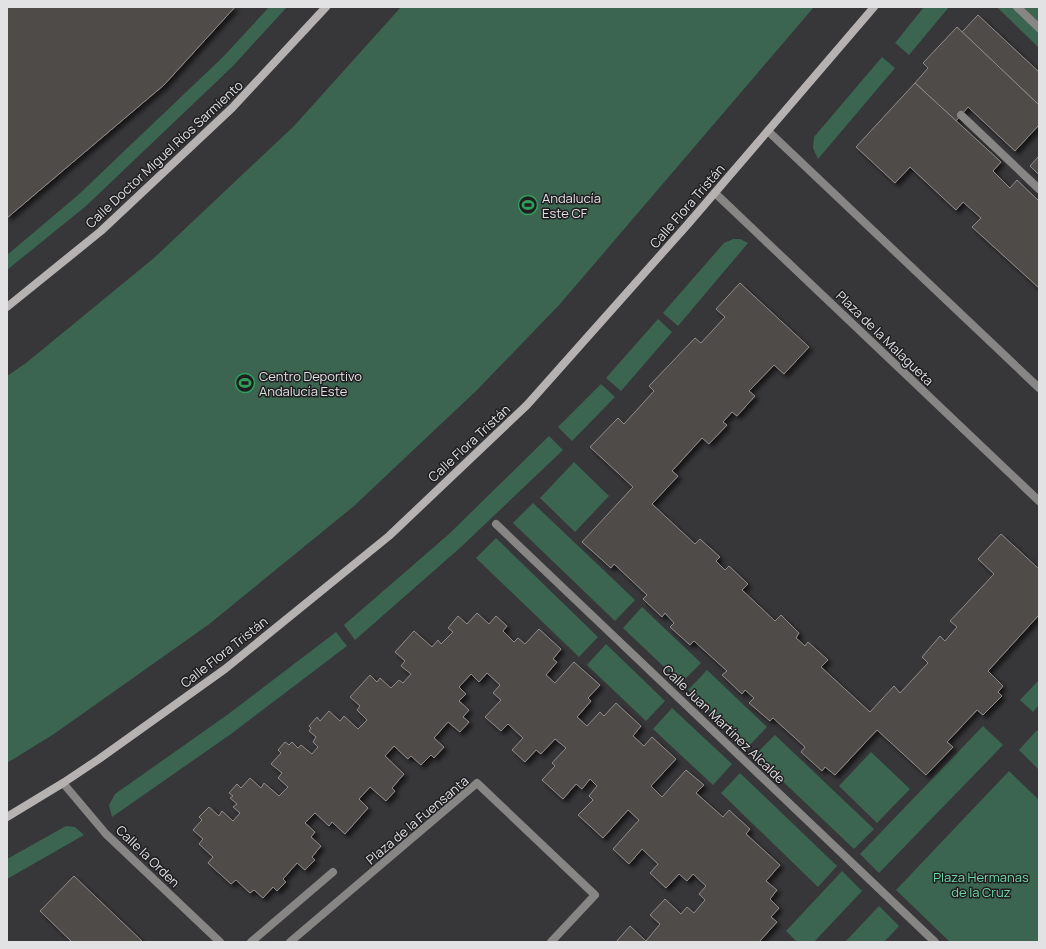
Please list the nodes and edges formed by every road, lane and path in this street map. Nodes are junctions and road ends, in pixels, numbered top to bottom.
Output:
1 (326, 7) edge
2 (874, 7) edge
3 (1017, 7) edge
4 (1039, 28) edge
5 (961, 115) dead end
6 (768, 131) junction
7 (1039, 189) edge
8 (715, 193) junction
9 (7, 307) edge
10 (1039, 388) edge
11 (1039, 501) edge
12 (496, 524) dead end
13 (64, 783) junction
14 (7, 817) edge
15 (333, 872) dead end
16 (220, 942) edge
17 (251, 942) edge
18 (290, 942) edge
19 (551, 942) edge
20 (935, 942) edge

1 - 9 street, Calle Doctor Miguel Ríos Sarmiento
2 - 6 street, Calle Flora Tristán
3 - 4 street
5 - 7 street
6 - 8 street, Calle Flora Tristán
6 - 10 street
8 - 11 street, Plaza de la Malagueta
8 - 13 street, Calle Flora Tristán
12 - 20 street, Calle Juan Martínez Alcalde
13 - 14 street, Calle Flora Tristán
13 - 16 street, Calle la Orden
15 - 17 street
18 - 19 street, Plaza de la Fuensanta

